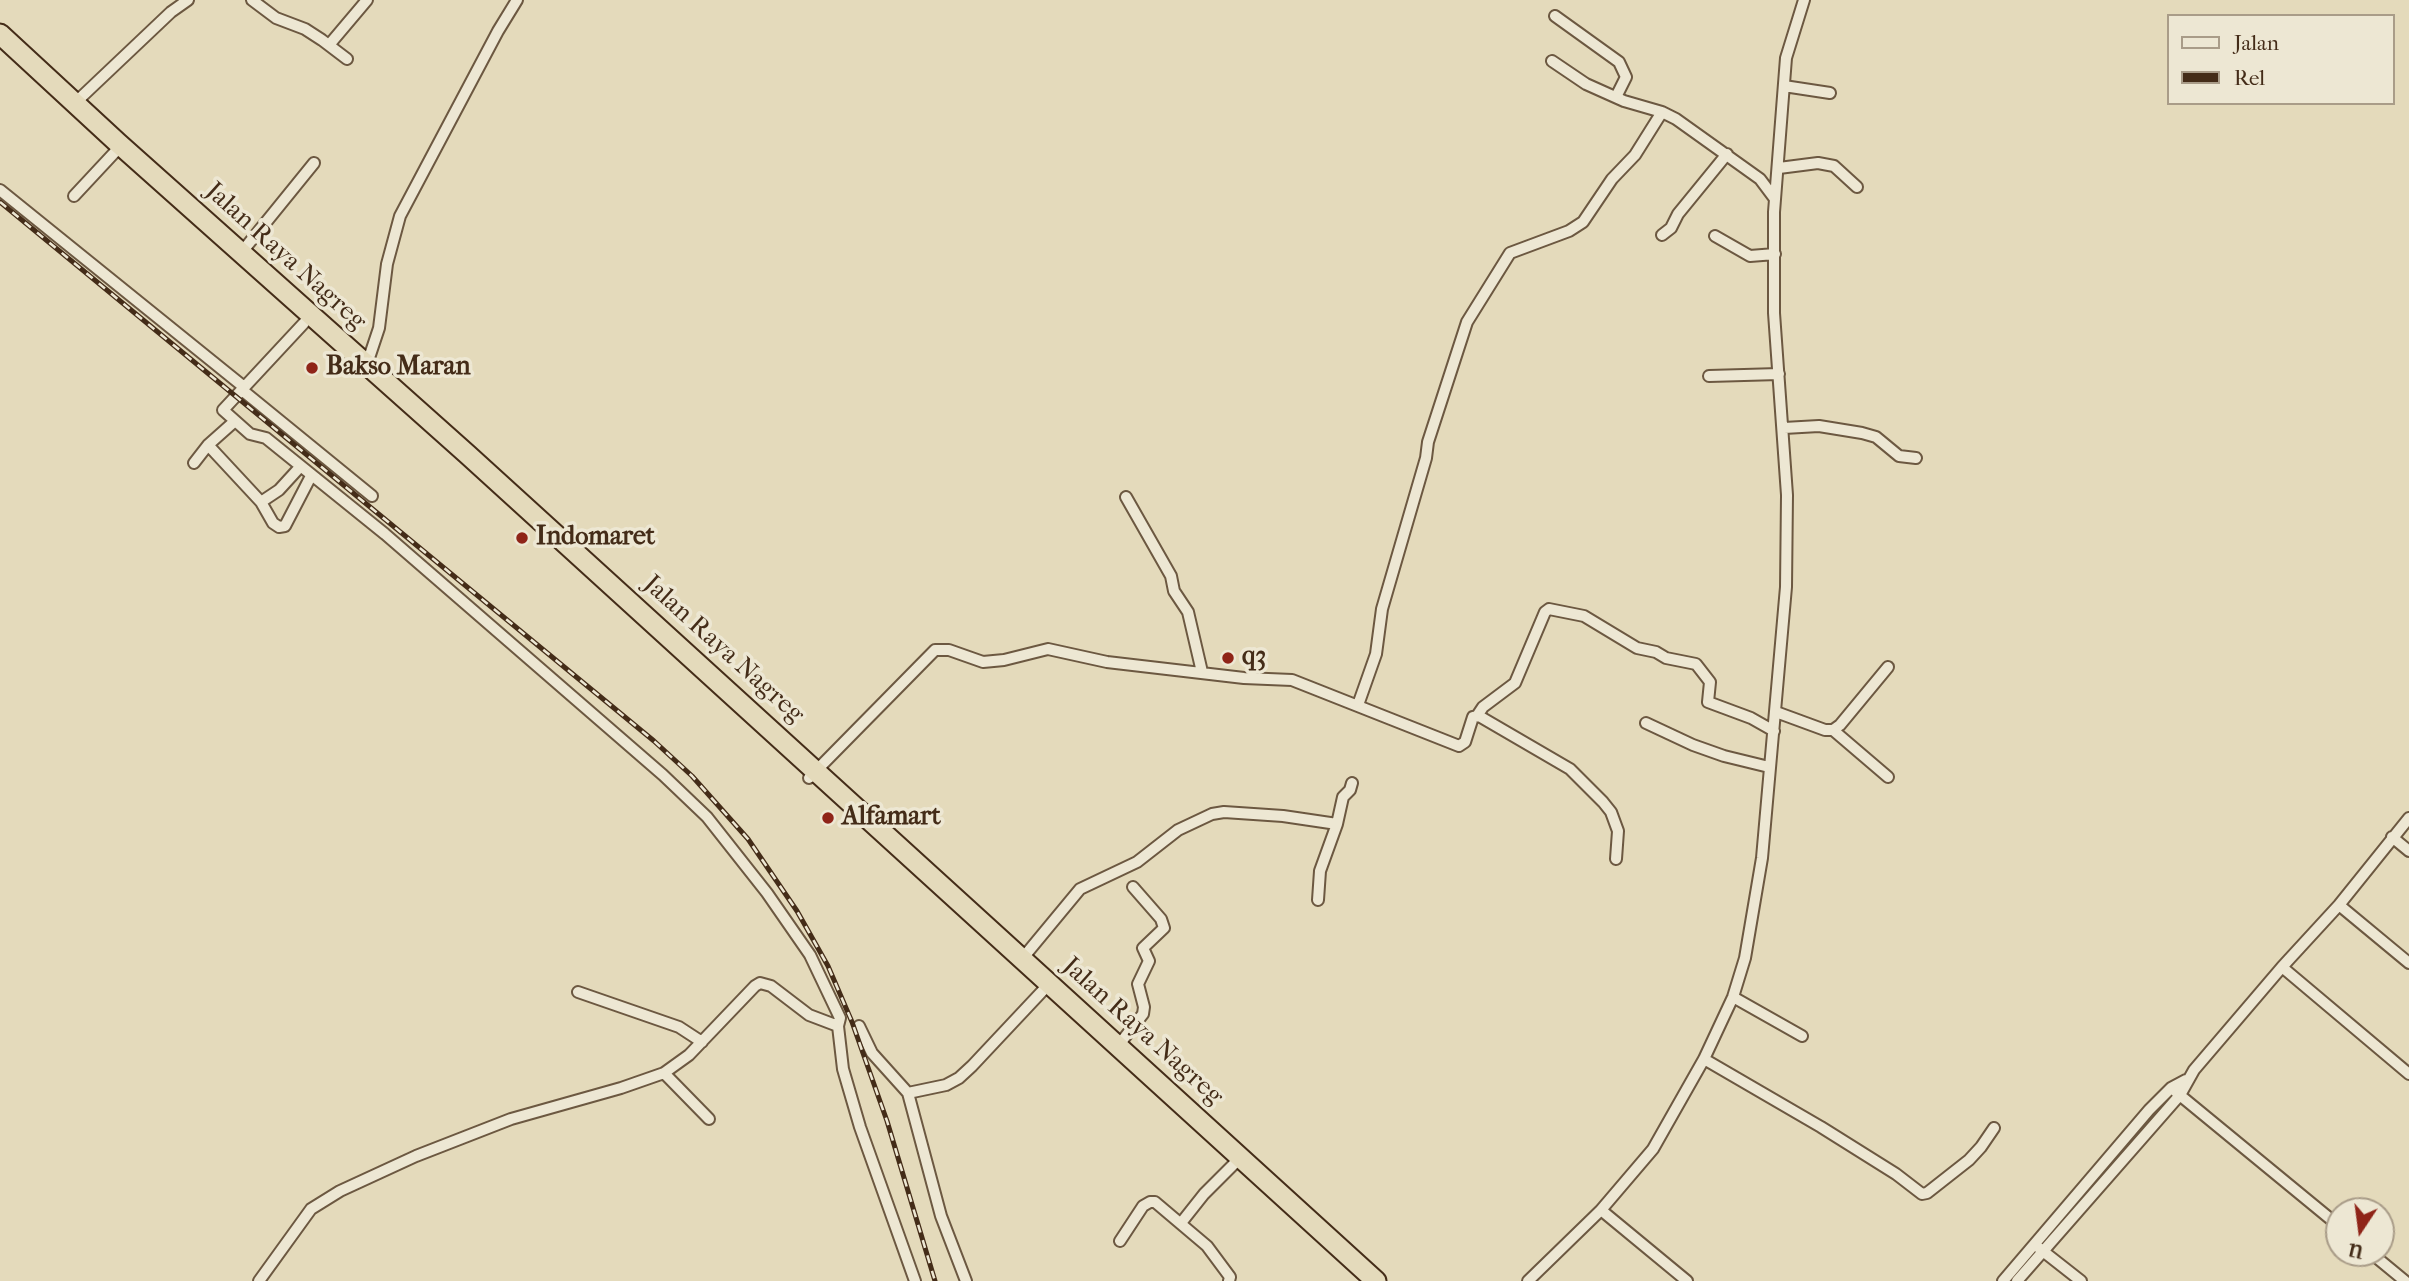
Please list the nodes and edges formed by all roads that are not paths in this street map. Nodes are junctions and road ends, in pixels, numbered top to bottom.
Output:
1 (188, 0) edge
2 (252, 0) edge
3 (367, 0) edge
4 (517, 0) edge
5 (1804, 0) edge
6 (1555, 16) dead end
7 (0, 34) edge
8 (329, 45) junction
9 (0, 46) edge
10 (347, 59) dead end
11 (1552, 61) dead end
12 (1784, 86) junction
13 (1830, 93) dead end
14 (1616, 97) junction
15 (75, 103) junction
16 (1662, 112) junction
17 (115, 152) junction
18 (1727, 154) junction
19 (314, 163) dead end
20 (1779, 168) junction
21 (1857, 187) dead end
22 (0, 190) edge
23 (74, 196) dead end
24 (1775, 199) junction
25 (1662, 235) dead end
26 (1715, 236) dead end
27 (241, 253) junction
28 (1775, 254) junction
29 (304, 323) junction
30 (367, 364) junction
31 (1779, 374) junction
32 (1709, 376) dead end
33 (243, 389) junction
34 (235, 421) junction
35 (1784, 428) junction
36 (208, 445) junction
37 (1916, 458) dead end
38 (194, 463) dead end
39 (300, 467) junction
40 (311, 476) junction
41 (372, 496) dead end
42 (1126, 497) dead end
43 (261, 502) junction
44 (1888, 667) dead end
45 (1202, 673) junction
46 (1358, 705) junction
47 (1776, 712) junction
48 (1477, 716) junction
49 (1646, 723) dead end
50 (1833, 730) junction
51 (1774, 731) junction
52 (1769, 767) junction
53 (813, 774) junction
54 (1888, 777) dead end
55 (1352, 783) dead end
56 (2409, 818) edge
57 (1337, 824) junction
58 (2392, 837) junction
59 (2409, 851) edge
60 (1616, 859) dead end
61 (1133, 887) dead end
62 (1318, 900) dead end
63 (2339, 905) junction
64 (1022, 959) junction
65 (2409, 964) edge
66 (2282, 967) junction
67 (1046, 987) junction
68 (578, 992) dead end
69 (1733, 997) junction
70 (838, 1026) junction
71 (859, 1026) dead end
72 (1802, 1036) dead end
73 (702, 1042) junction
74 (1118, 1046) junction
75 (1704, 1059) junction
76 (664, 1073) junction
77 (2409, 1074) edge
78 (2175, 1091) junction
79 (908, 1093) junction
80 (709, 1119) dead end
81 (1994, 1128) dead end
82 (1234, 1164) junction
83 (1601, 1210) junction
84 (2325, 1214) edge
85 (1183, 1221) junction
86 (1120, 1241) dead end
87 (2039, 1247) junction
88 (2388, 1267) edge
89 (262, 1277) edge
90 (915, 1281) edge
91 (966, 1281) edge
92 (1229, 1281) edge
93 (1359, 1281) edge
94 (1376, 1281) edge
95 (1528, 1281) edge
96 (1688, 1281) edge
97 (2003, 1281) edge
98 (2017, 1281) edge
99 (2081, 1281) edge
100 (2405, 1281) edge

1 - 15 street
2 - 8 street
3 - 8 street
4 - 30 street
5 - 12 street
6 - 14 street
7 - 15 highway, Jalan Raya Nagreg
8 - 10 street
9 - 17 highway, Jalan Raya Nagreg
11 - 14 street
12 - 13 street
12 - 20 street
14 - 16 street
15 - 27 highway, Jalan Raya Nagreg
16 - 18 street
16 - 46 street
17 - 23 street
17 - 29 highway, Jalan Raya Nagreg
18 - 24 street
18 - 25 street
19 - 27 street
20 - 21 street
20 - 24 street
22 - 33 street
24 - 28 street
26 - 28 street
27 - 30 highway, Jalan Raya Nagreg
28 - 31 street
29 - 33 street
29 - 53 highway, Jalan Raya Nagreg
30 - 53 highway, Jalan Raya Nagreg
31 - 32 street
31 - 35 street
33 - 34 street
33 - 41 street
34 - 36 street
34 - 39 street
35 - 37 street
35 - 47 street
36 - 38 street
36 - 43 street
39 - 40 street
39 - 43 street
40 - 43 street
40 - 70 street
42 - 45 street
44 - 50 street
45 - 46 street
45 - 53 street
46 - 48 street
47 - 50 street
47 - 51 street
48 - 51 street
48 - 60 street
49 - 52 street
50 - 54 street
51 - 52 street
52 - 69 street
53 - 64 highway, Jalan Raya Nagreg
53 - 67 highway, Jalan Raya Nagreg
55 - 57 street
56 - 58 street
57 - 62 street
57 - 64 street
58 - 59 street
58 - 63 street
61 - 74 street
63 - 65 street
63 - 66 street
64 - 67 highway, Jalan Raya Nagreg
66 - 77 street
66 - 78 street
67 - 74 highway, Jalan Raya Nagreg
67 - 79 street
67 - 82 highway, Jalan Raya Nagreg
68 - 73 street
69 - 72 street
69 - 75 street
70 - 73 street
70 - 90 street
71 - 79 street
73 - 76 street
74 - 94 highway, Jalan Raya Nagreg
75 - 81 street
75 - 83 street
76 - 80 street
76 - 89 street
78 - 84 street
78 - 87 street
79 - 91 street
82 - 85 street
82 - 93 highway, Jalan Raya Nagreg
83 - 95 street
83 - 96 street
85 - 86 street
85 - 92 street
87 - 97 street
87 - 98 street
87 - 99 street
88 - 100 street

